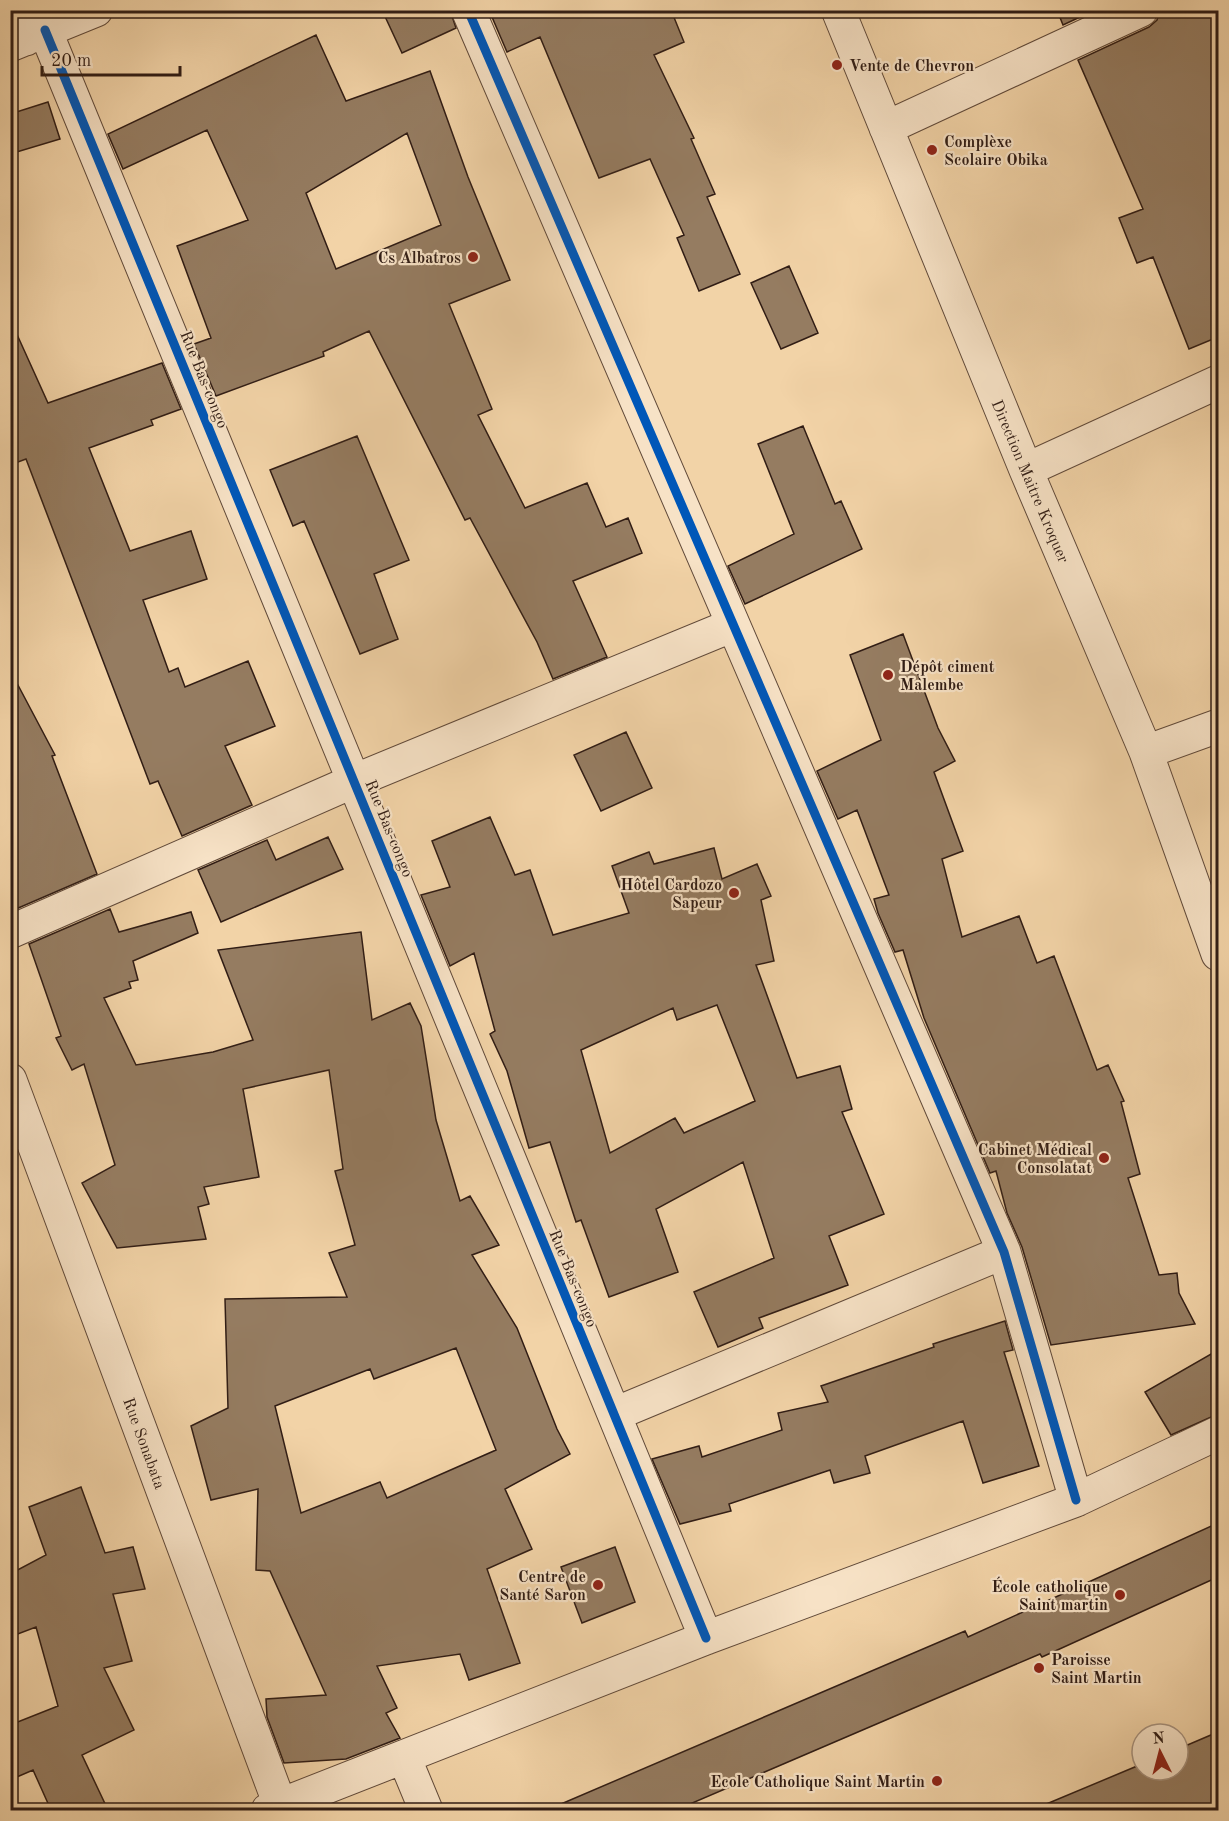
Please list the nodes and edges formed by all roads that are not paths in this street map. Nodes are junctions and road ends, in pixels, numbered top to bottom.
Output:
1 (96, 10) edge
2 (468, 10) edge
3 (838, 10) edge
4 (1142, 10) edge
5 (24, 31) edge
6 (886, 128) junction
7 (1218, 382) edge
8 (1026, 470) junction
9 (733, 625) junction
10 (1218, 726) edge
11 (1146, 752) junction
12 (354, 781) junction
13 (10, 932) edge
14 (1218, 954) edge
15 (10, 1080) edge
16 (1004, 1252) junction
17 (615, 1414) junction
18 (1218, 1433) edge
19 (1076, 1500) junction
20 (706, 1638) junction
21 (404, 1757) junction
22 (274, 1808) edge
23 (426, 1810) edge

1 - 5 street
2 - 9 street
3 - 6 street, Direction Maitre Kroquer
4 - 6 street
5 - 12 street, Rue Bas-congo
6 - 8 street, Direction Maitre Kroquer
7 - 8 street
8 - 11 street, Direction Maitre Kroquer
9 - 12 street
9 - 16 street
10 - 11 street
11 - 14 street, Direction Maitre Kroquer
12 - 13 street
12 - 17 street, Rue Bas-congo
15 - 22 street, Rue Sonabata
16 - 17 street
16 - 19 street
17 - 20 street, Rue Bas-congo
18 - 19 street
19 - 20 street
20 - 21 street
21 - 22 street
21 - 23 street

